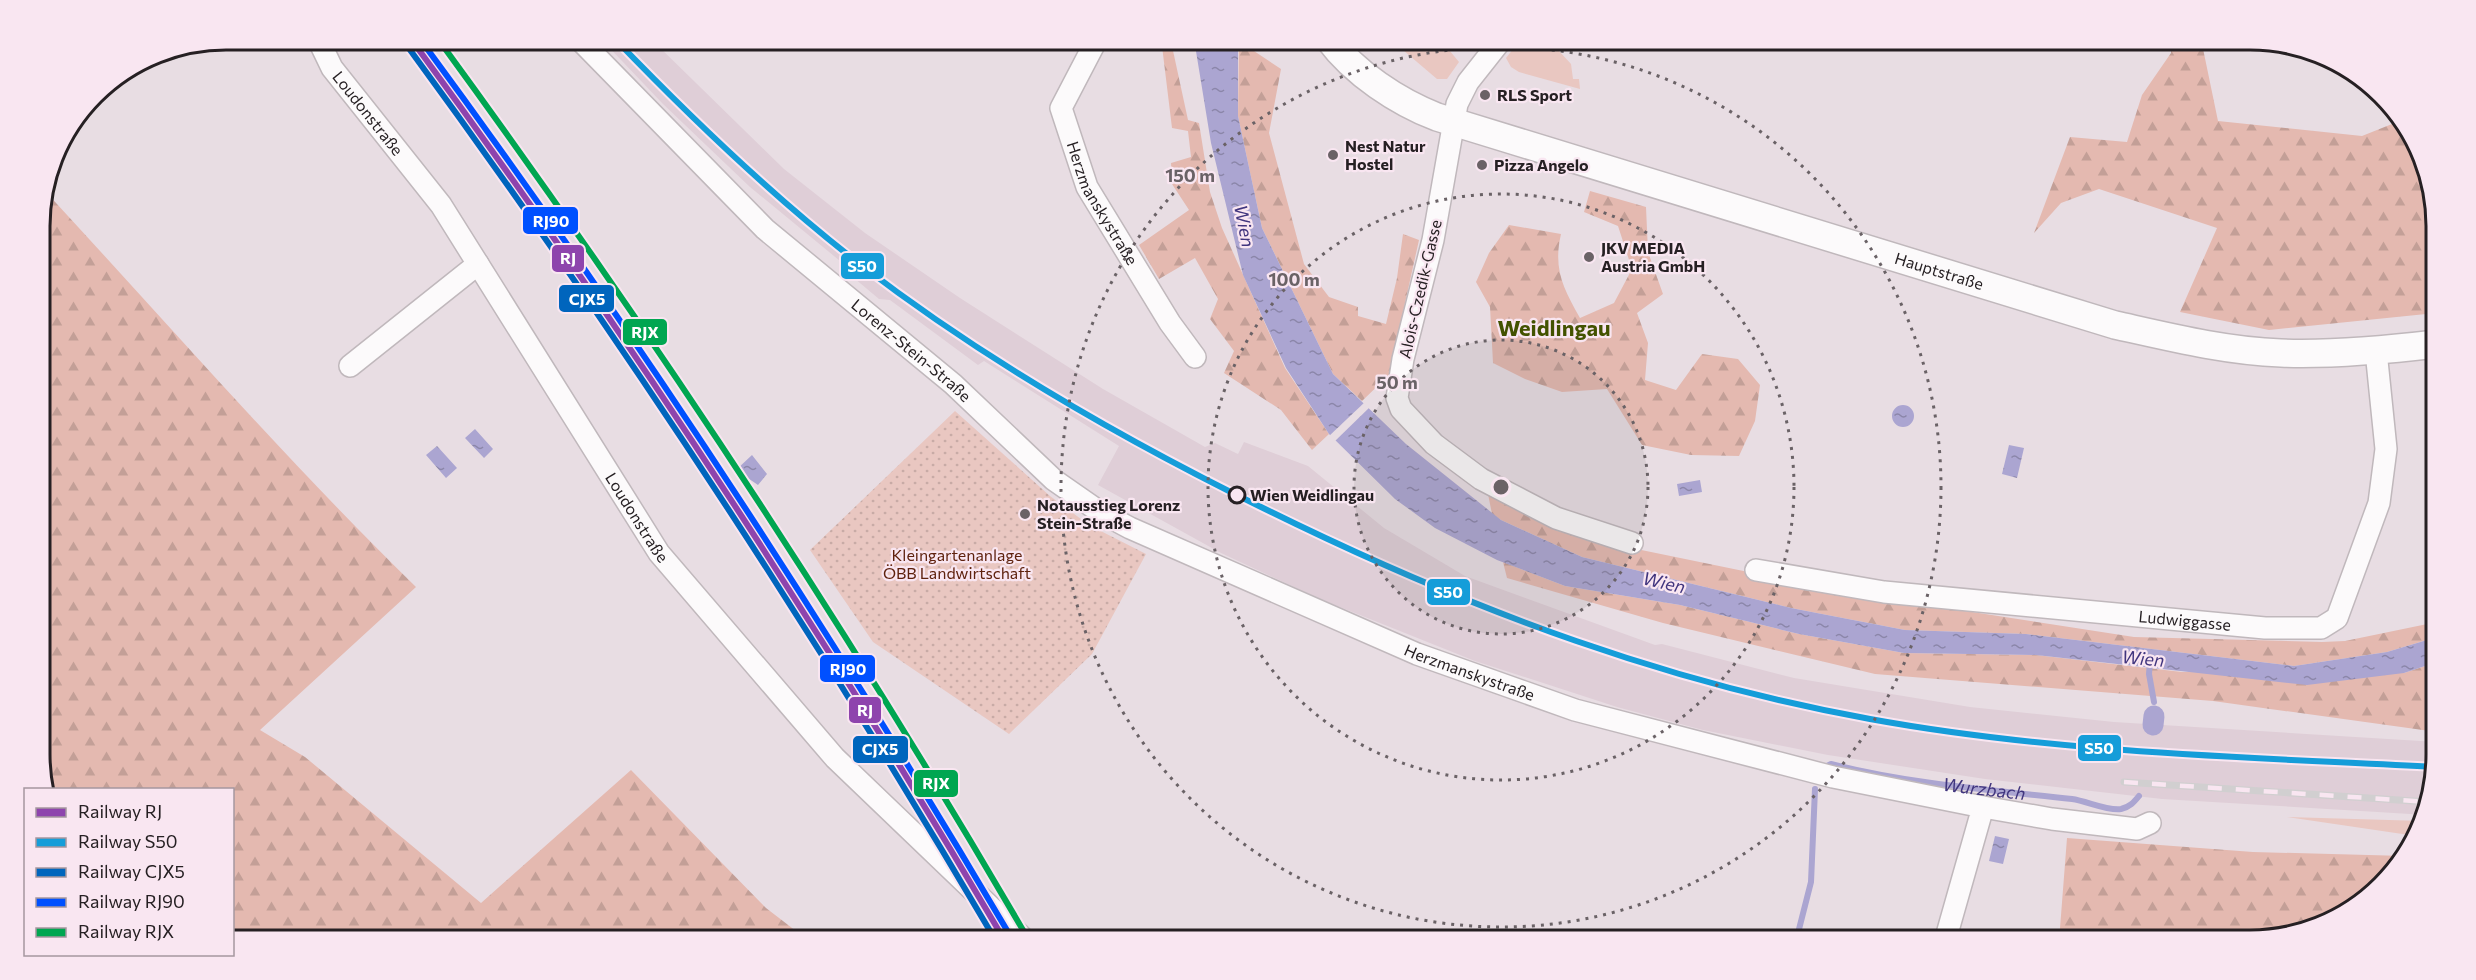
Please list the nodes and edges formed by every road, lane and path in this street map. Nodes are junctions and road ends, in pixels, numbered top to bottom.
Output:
1 (323, 50) edge
2 (590, 50) edge
3 (1091, 50) edge
4 (1340, 50) edge
5 (1494, 50) edge
6 (1452, 122) junction
7 (478, 264) junction
8 (2426, 345) edge
9 (2376, 351) junction
10 (1195, 357) dead end
11 (350, 366) dead end
12 (1155, 540) joint
13 (1632, 543) dead end
14 (1756, 570) dead end
15 (1983, 807) junction
16 (2150, 823) dead end
17 (1015, 930) edge
18 (1948, 930) edge

1 - 7 street, Loudonstraße
2 - 12 street, Lorenz-Stein-Straße
3 - 10 street, Herzmanskystraße
4 - 6 main road, Hauptstraße
5 - 6 street
6 - 9 main road, Hauptstraße
6 - 13 street, Alois-Czedik-Gasse
7 - 11 street
7 - 17 street, Loudonstraße
8 - 9 main road, Hauptstraße
9 - 14 street, Ludwiggasse
12 - 15 street, Herzmanskystraße
15 - 16 street, Herzmanskystraße
15 - 18 street

